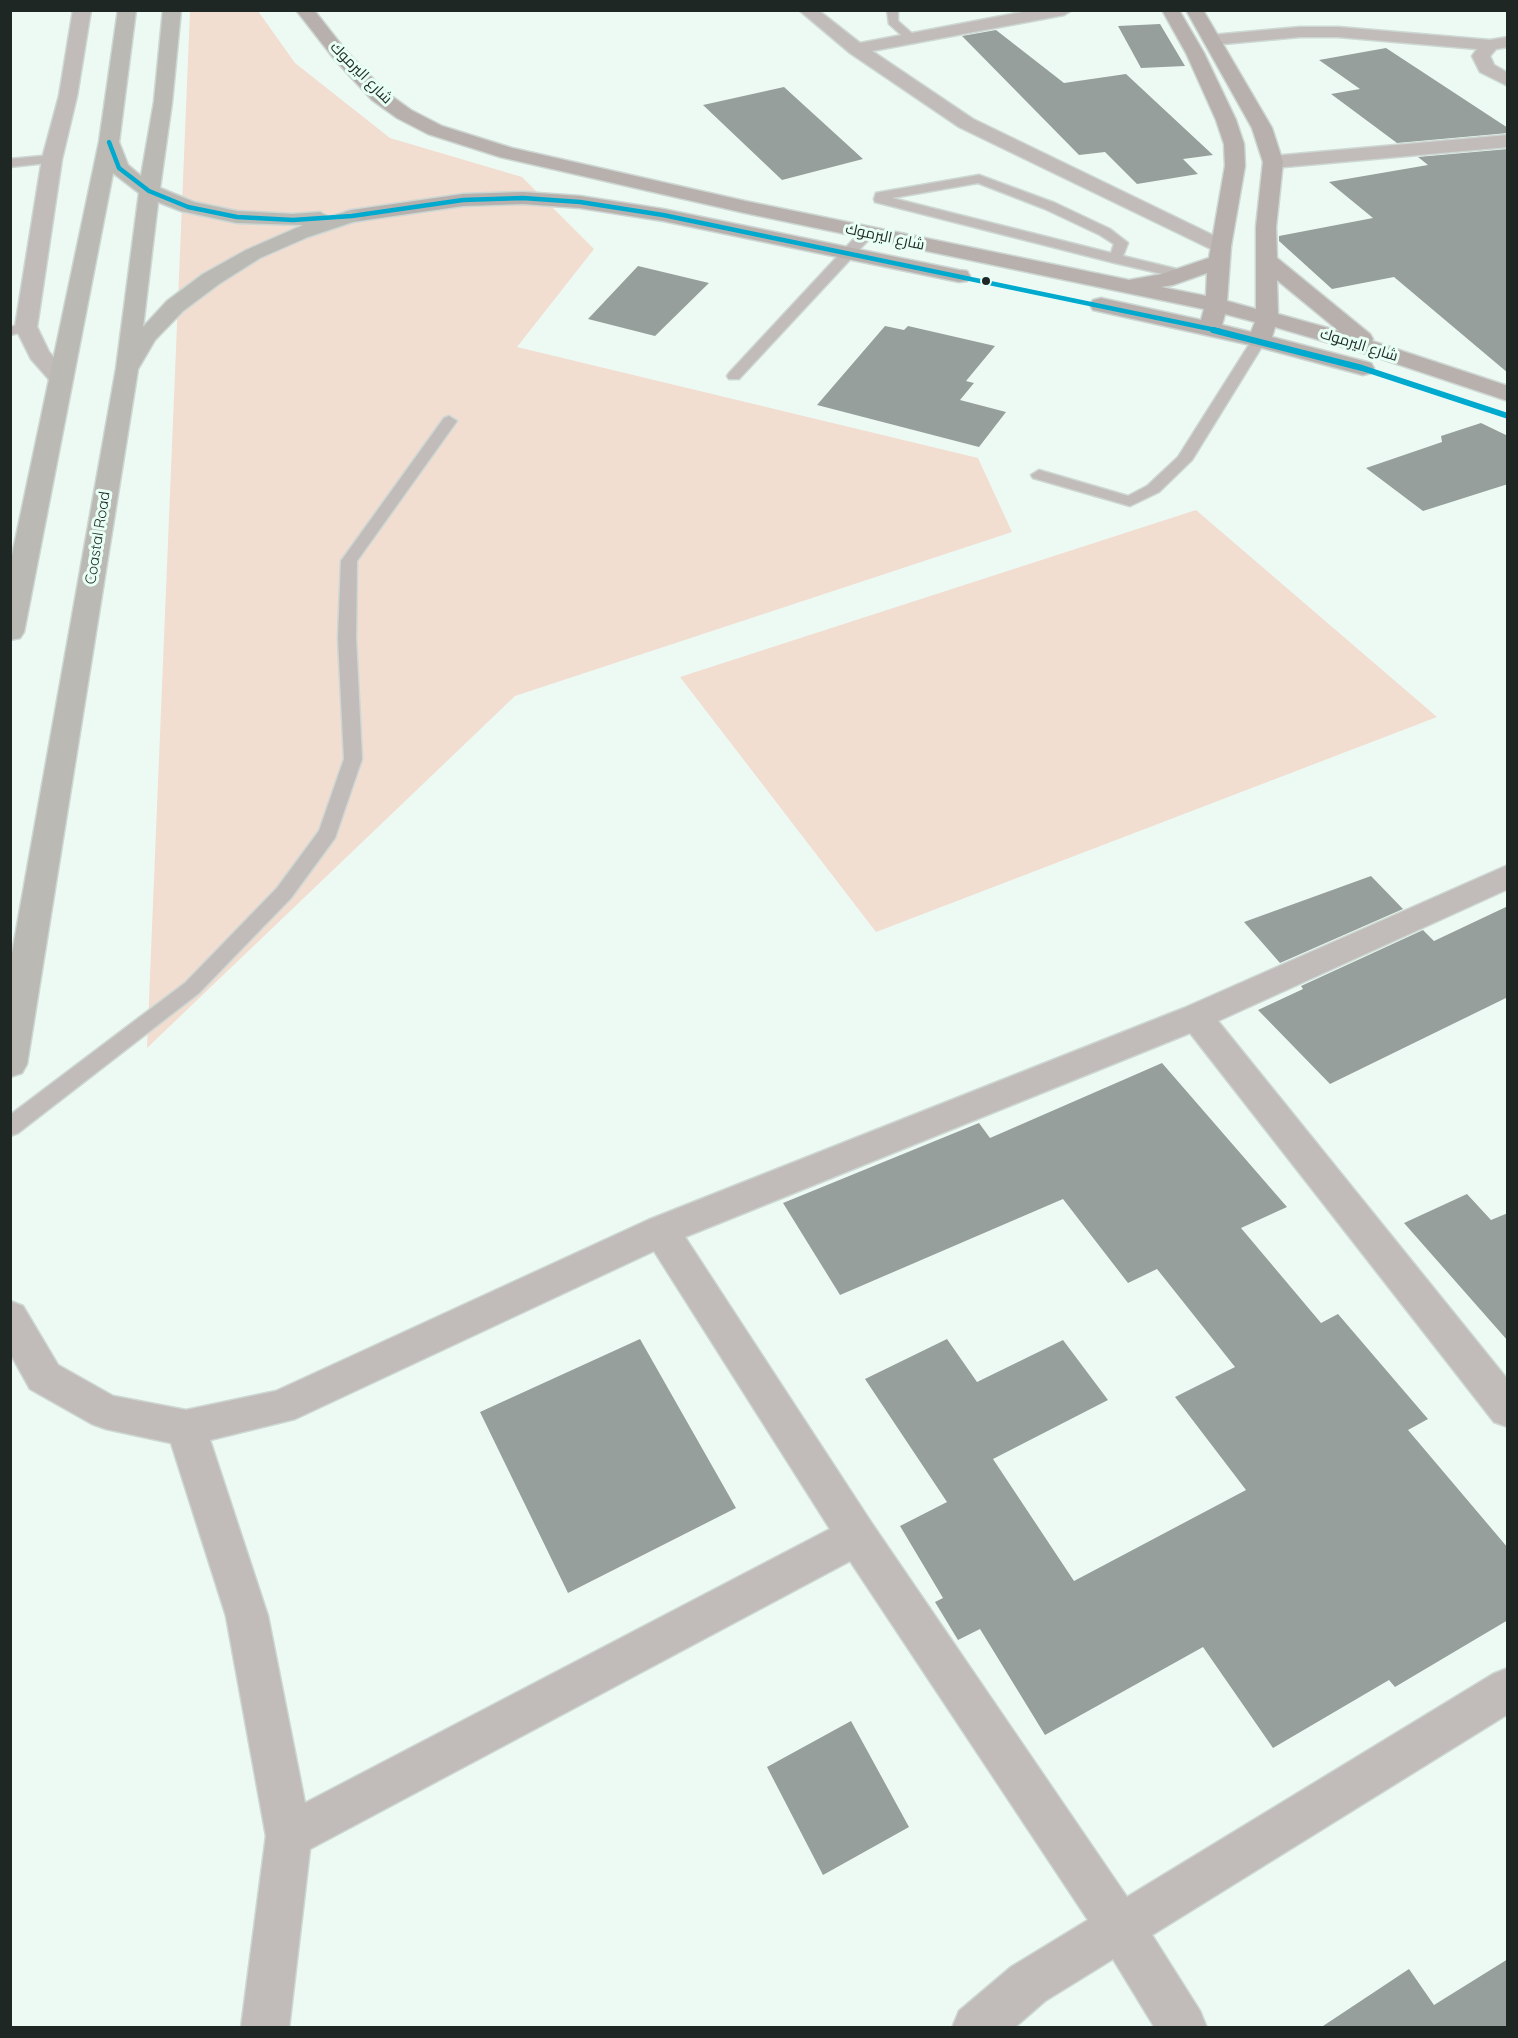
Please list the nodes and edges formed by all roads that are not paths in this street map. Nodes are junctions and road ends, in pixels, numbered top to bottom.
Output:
1 (82, 10) edge
2 (127, 10) edge
3 (172, 10) edge
4 (304, 10) edge
5 (807, 10) edge
6 (892, 10) edge
7 (1064, 10) edge
8 (1170, 10) edge
9 (1200, 15) edge
10 (912, 39) junction
11 (1212, 40) junction
12 (1499, 43) edge
13 (856, 50) junction
14 (1508, 81) edge
15 (1508, 141) edge
16 (109, 142) junction
17 (52, 159) junction
18 (1273, 162) junction
19 (10, 164) edge
20 (149, 191) junction
21 (352, 216) junction
22 (867, 233) junction
23 (847, 252) junction
24 (1220, 254) junction
25 (1115, 259) junction
26 (1266, 260) junction
27 (1180, 274) junction
28 (1120, 286) junction
29 (1216, 305) junction
30 (1267, 318) junction
31 (18, 329) edge
32 (1210, 330) junction
33 (1259, 340) junction
34 (1375, 349) junction
35 (127, 369) junction
36 (734, 376) dead end
37 (61, 379) junction
38 (1508, 394) edge
39 (1508, 416) edge
40 (449, 421) dead end
41 (1039, 475) dead end
42 (10, 632) edge
43 (1508, 876) edge
44 (1196, 1017) junction
45 (10, 1064) edge
46 (10, 1127) edge
47 (661, 1231) junction
48 (10, 1317) edge
49 (1508, 1410) edge
50 (186, 1428) junction
51 (857, 1536) junction
52 (1508, 1689) edge
53 (289, 1836) junction
54 (1121, 1929) junction
55 (265, 2028) edge
56 (976, 2028) edge
57 (1183, 2028) edge

1 - 17 street
2 - 16 highway
3 - 20 highway, Coastal Road
4 - 22 main road, شارع اليرموك
5 - 13 street
6 - 10 lane
7 - 10 street
8 - 24 main road
9 - 11 main road
10 - 13 street
11 - 12 street
11 - 18 main road
12 - 14 street
13 - 24 street
15 - 18 street
16 - 20 highway
16 - 37 highway
17 - 19 lane
17 - 31 street
18 - 26 main road
20 - 21 highway
20 - 35 highway, Coastal Road
21 - 23 main road, شارع اليرموك
21 - 35 highway
22 - 23 lane
22 - 28 main road, شارع اليرموك
23 - 32 main road, شارع اليرموك
23 - 36 lane
24 - 27 main road
24 - 29 main road
25 - 25 lane
25 - 27 lane
26 - 30 main road
26 - 34 main road
27 - 28 main road
28 - 29 main road, شارع اليرموك
29 - 30 main road, شارع اليرموك
29 - 32 main road
30 - 33 main road
30 - 34 main road, شارع اليرموك
31 - 37 street
32 - 33 main road, شارع اليرموك
33 - 39 main road, شارع اليرموك
33 - 41 lane
34 - 38 main road, شارع اليرموك
35 - 45 highway, Coastal Road
37 - 42 highway
40 - 46 lane
43 - 44 street
44 - 47 street
44 - 49 street
47 - 50 street
47 - 51 street
48 - 50 street
50 - 53 street
51 - 53 street
51 - 54 street
52 - 54 street
53 - 55 street
54 - 56 street
54 - 57 street

